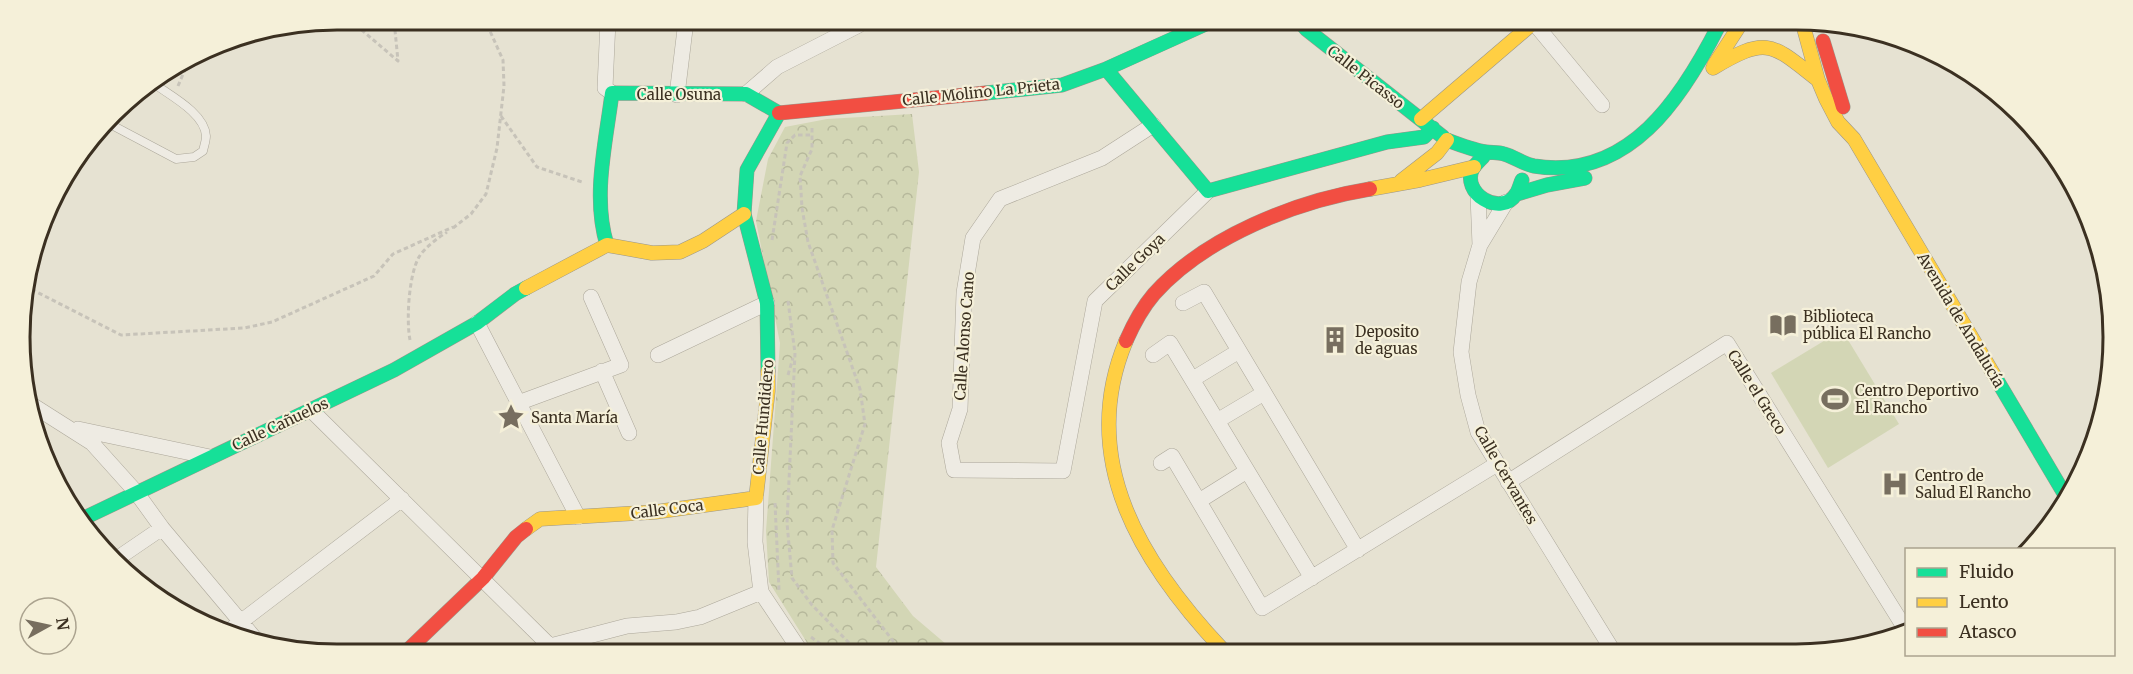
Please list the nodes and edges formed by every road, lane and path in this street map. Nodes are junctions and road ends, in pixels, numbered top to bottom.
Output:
1 (362, 30) edge
2 (395, 30) edge
3 (490, 30) edge
4 (608, 30) edge
5 (685, 30) edge
6 (850, 30) edge
7 (1192, 30) edge
8 (1310, 30) edge
9 (1526, 30) edge
10 (1538, 30) edge
11 (1717, 30) edge
12 (1736, 30) edge
13 (1804, 30) edge
14 (1821, 31) edge
15 (1106, 69) junction
16 (185, 70) edge
17 (1818, 80) junction
18 (159, 87) edge
19 (612, 93) junction
20 (746, 94) junction
21 (677, 95) junction
22 (173, 97) junction
23 (1602, 105) dead end
24 (809, 109) junction
25 (779, 113) junction
26 (501, 116) junction
27 (1421, 119) junction
28 (1153, 125) junction
29 (114, 126) edge
30 (1433, 128) junction
31 (812, 135) junction
32 (1447, 140) junction
33 (1854, 140) junction
34 (1492, 153) junction
35 (1514, 159) junction
36 (1470, 170) junction
37 (1604, 172) dead end
38 (1405, 182) junction
39 (601, 186) junction
40 (1208, 191) junction
41 (1466, 191) junction
42 (1511, 198) junction
43 (744, 214) junction
44 (453, 227) junction
45 (772, 243) dead end
46 (607, 245) junction
47 (1479, 245) junction
48 (34, 291) edge
49 (785, 291) dead end
50 (591, 297) dead end
51 (768, 303) junction
52 (1183, 303) dead end
53 (477, 323) junction
54 (1239, 351) junction
55 (795, 353) junction
56 (658, 355) dead end
57 (1153, 355) dead end
58 (414, 359) junction
59 (602, 372) junction
60 (1192, 379) junction
61 (787, 384) dead end
62 (1264, 393) junction
63 (518, 403) junction
64 (39, 409) edge
65 (311, 410) junction
66 (1217, 421) junction
67 (67, 427) junction
68 (629, 433) dead end
69 (210, 457) junction
70 (1161, 463) dead end
71 (1497, 464) junction
72 (954, 470) joint
73 (1248, 471) junction
74 (1508, 482) junction
75 (2062, 490) edge
76 (136, 492) junction
77 (756, 498) junction
78 (775, 498) dead end
79 (402, 499) junction
80 (1199, 501) junction
81 (88, 516) edge
82 (578, 517) junction
83 (162, 528) junction
84 (1358, 550) junction
85 (121, 555) edge
86 (483, 578) junction
87 (1312, 578) junction
88 (761, 592) junction
89 (779, 592) dead end
90 (1903, 625) edge
91 (235, 626) edge
92 (805, 633) dead end
93 (414, 644) edge
94 (548, 644) edge
95 (558, 644) edge
96 (794, 644) edge
97 (820, 644) edge
98 (850, 644) edge
99 (895, 644) edge
100 (1217, 644) edge
101 (1608, 644) edge

1 - 2 path
3 - 26 path
4 - 19 street
5 - 21 street
6 - 20 street
7 - 15 street, Calle Molino La Prieta
8 - 27 street, Calle Picasso
9 - 27 street
10 - 23 street
11 - 35 street
12 - 17 street
13 - 17 street, Avenida de Andalucía
14 - 33 street, Avenida de Andalucía
15 - 24 street, Calle Molino La Prieta
15 - 28 street
16 - 22 path
17 - 33 street, Avenida de Andalucía
18 - 22 lane
19 - 21 street, Calle Osuna
19 - 39 street
20 - 21 street, Calle Osuna
20 - 25 street
22 - 29 lane
24 - 25 street, Calle Molino La Prieta
24 - 31 path
25 - 43 street, Calle Hundidero
26 - 39 path
26 - 44 path
27 - 30 street, Calle Picasso
28 - 40 street
28 - 72 street, Calle Alonso Cano
30 - 32 street, Calle Picasso
30 - 40 street, Calle Goya
31 - 45 path
31 - 99 path
32 - 34 street
32 - 36 street
32 - 38 street
33 - 75 street, Avenida de Andalucía
34 - 35 street
34 - 36 street
35 - 42 street
36 - 38 street
36 - 41 street
37 - 42 street
38 - 41 street
38 - 100 street
39 - 46 street
40 - 72 street, Calle Goya
41 - 42 street
41 - 47 street, Calle Cervantes
42 - 47 street, Calle Cervantes
43 - 46 street
43 - 51 street, Calle Hundidero
44 - 48 path
44 - 58 path
46 - 53 street, Calle Cañuelos
47 - 71 street, Calle Cervantes
49 - 55 path
50 - 59 street
51 - 56 street
51 - 77 street, Calle Hundidero
52 - 54 street
53 - 58 street, Calle Cañuelos
53 - 63 street
54 - 60 street
54 - 62 street
55 - 61 path
55 - 98 path
57 - 60 street
58 - 65 street, Calle Cañuelos
59 - 63 street
59 - 68 street
60 - 66 street
62 - 66 street
62 - 84 street
63 - 82 street
64 - 67 street
65 - 69 street, Calle Cañuelos
65 - 79 street
66 - 73 street
67 - 69 street
67 - 76 street
69 - 76 street, Calle Cañuelos
70 - 80 street
71 - 74 street, Calle Cervantes
71 - 84 street
73 - 80 street
73 - 87 street
74 - 90 street, Calle el Greco
74 - 101 street, Calle Cervantes
76 - 81 street, Calle Cañuelos
76 - 83 street
77 - 82 street, Calle Coca
77 - 88 street, Calle Hundidero
78 - 89 path
79 - 86 street
79 - 91 street
80 - 87 street
82 - 86 street, Calle Coca
83 - 85 street
83 - 91 street
84 - 87 street
86 - 93 street, Calle Coca
86 - 94 street
88 - 95 street
88 - 96 street, Calle Hundidero
92 - 97 path

